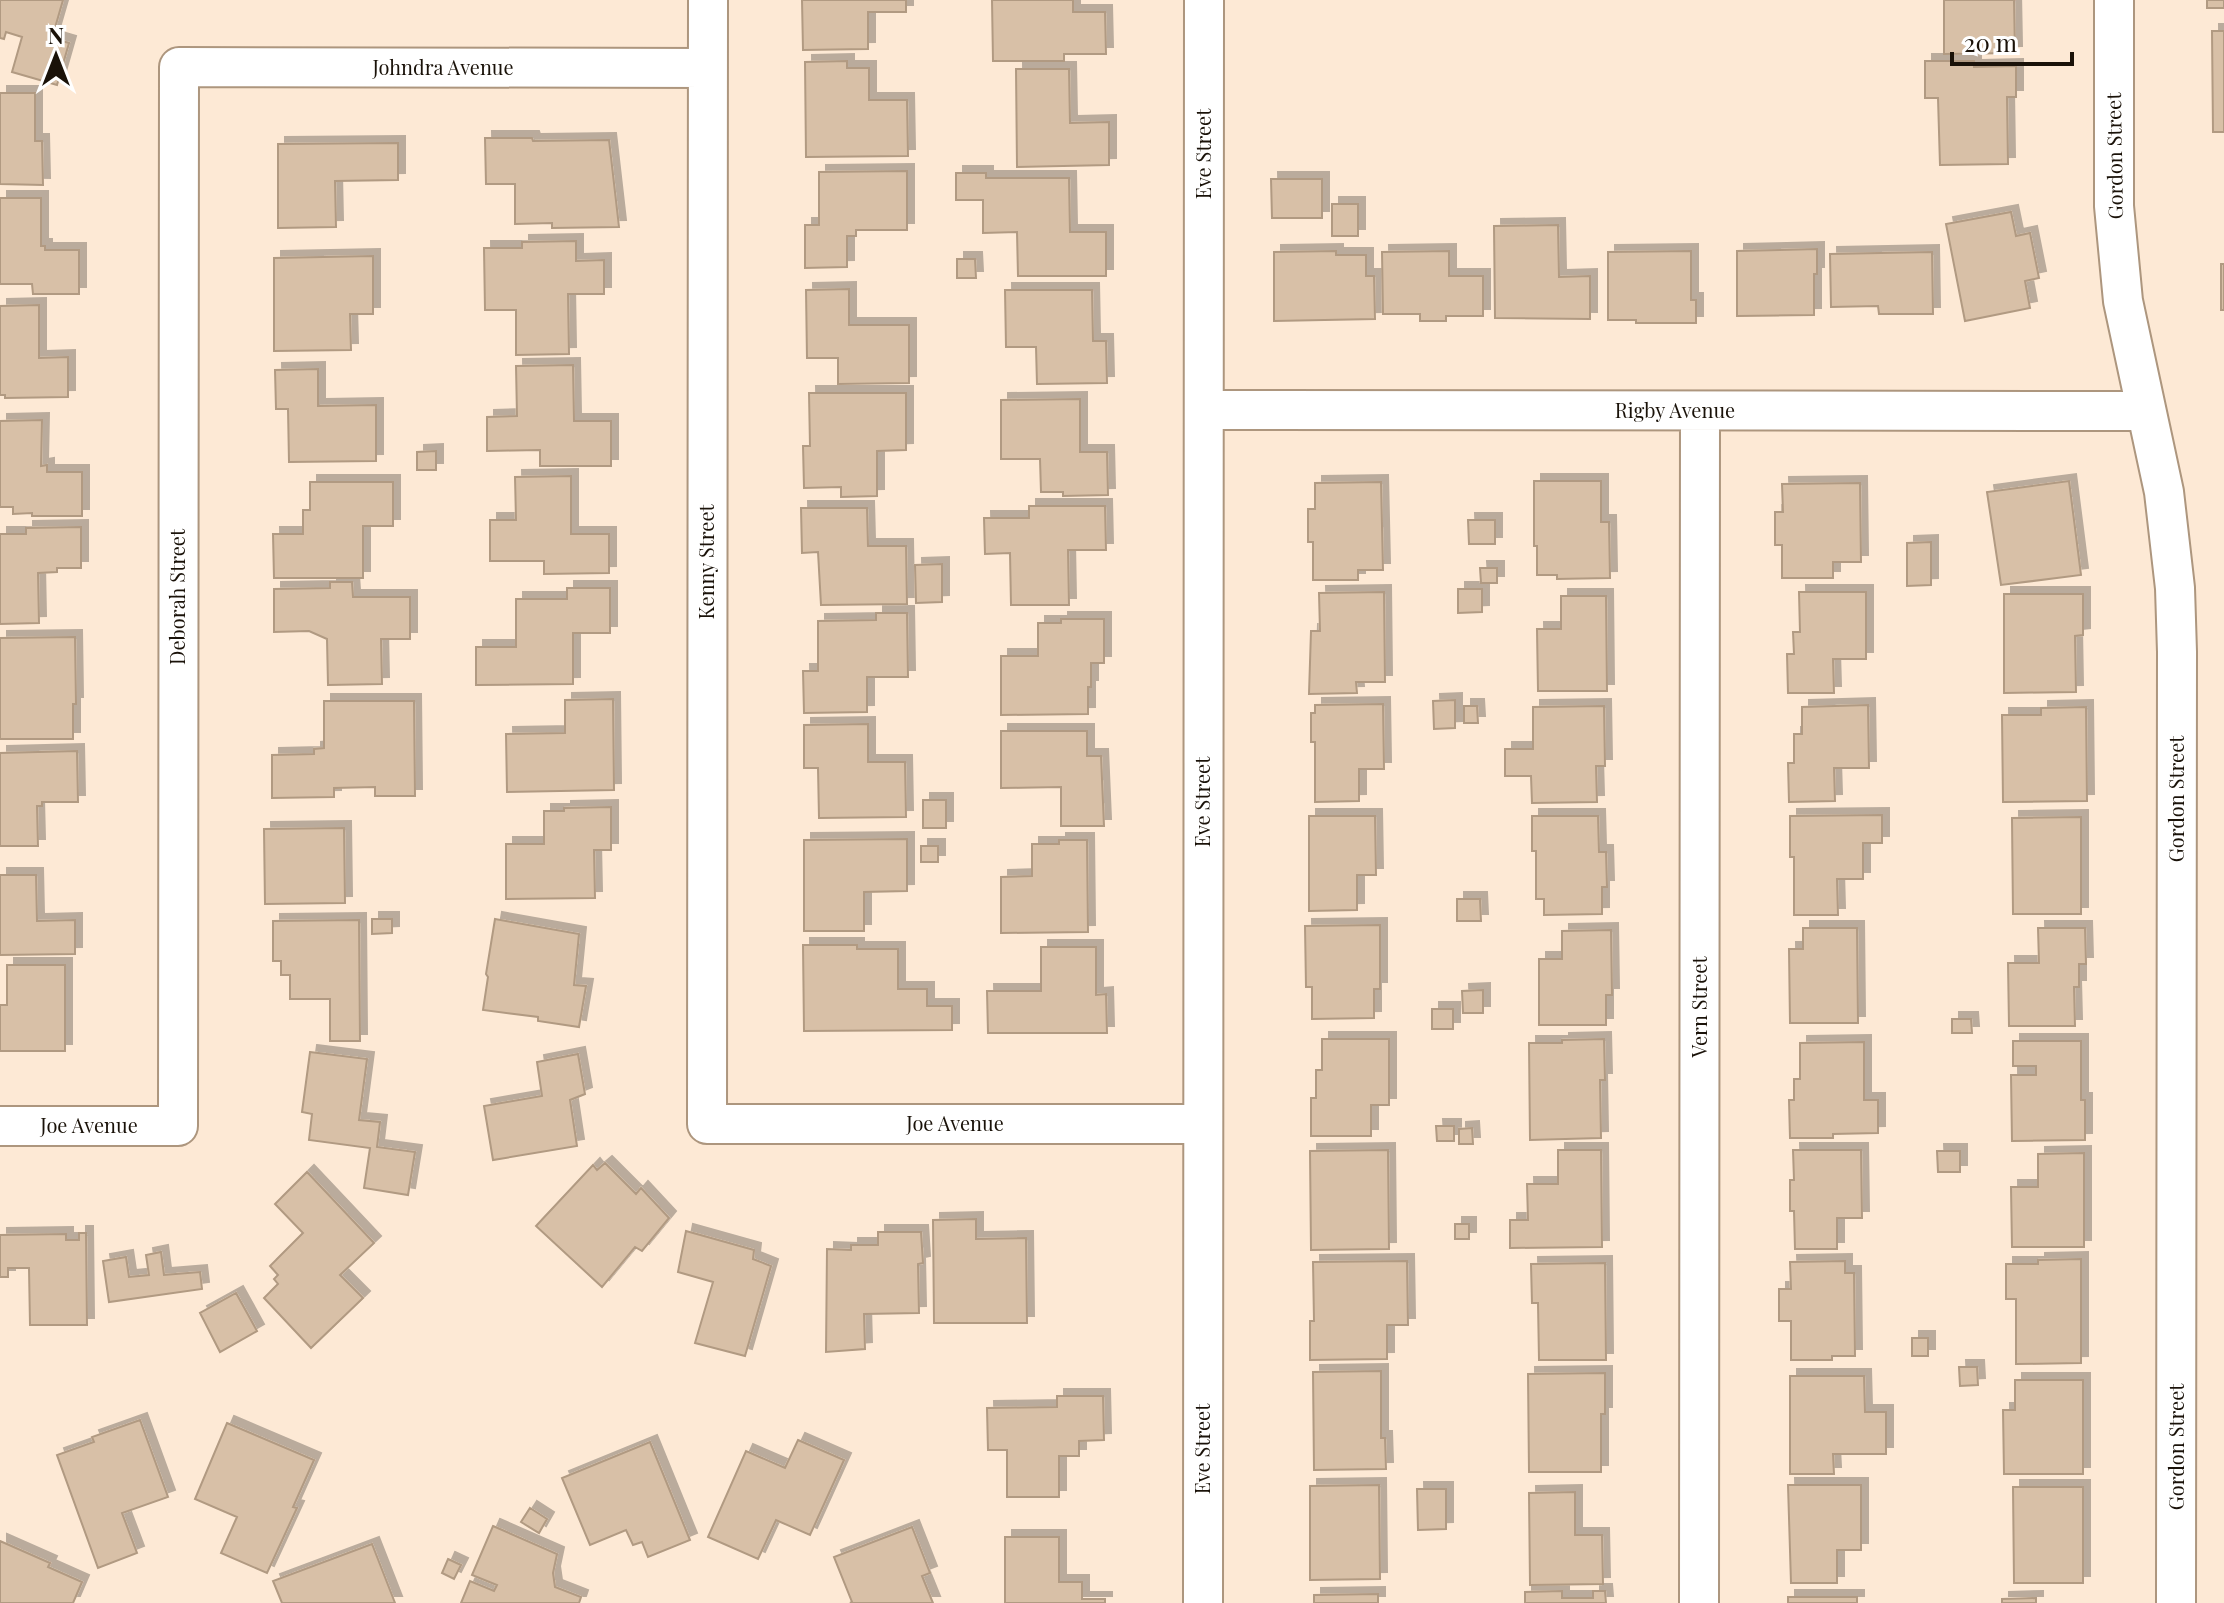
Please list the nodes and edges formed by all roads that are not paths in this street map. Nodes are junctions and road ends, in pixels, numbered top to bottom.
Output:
1 (708, 0) edge
2 (1204, 0) edge
3 (2114, 0) edge
4 (179, 67) joint
5 (708, 68) junction
6 (1204, 410) junction
7 (1700, 411) junction
8 (2146, 411) junction
9 (707, 1124) joint
10 (1203, 1124) junction
11 (0, 1126) edge
12 (178, 1126) joint
13 (1203, 1603) edge
14 (1699, 1603) edge
15 (2176, 1603) edge

1 - 5 street, Kenny Street
2 - 6 street, Eve Street
3 - 8 street, Gordon Street
4 - 5 street, Johndra Avenue
4 - 12 street, Deborah Street
5 - 9 street, Kenny Street
6 - 7 street, Rigby Avenue
6 - 10 street, Eve Street
7 - 8 street, Rigby Avenue
7 - 14 street, Vern Street
8 - 15 street, Gordon Street
9 - 10 street, Joe Avenue
10 - 13 street, Eve Street
11 - 12 street, Joe Avenue

